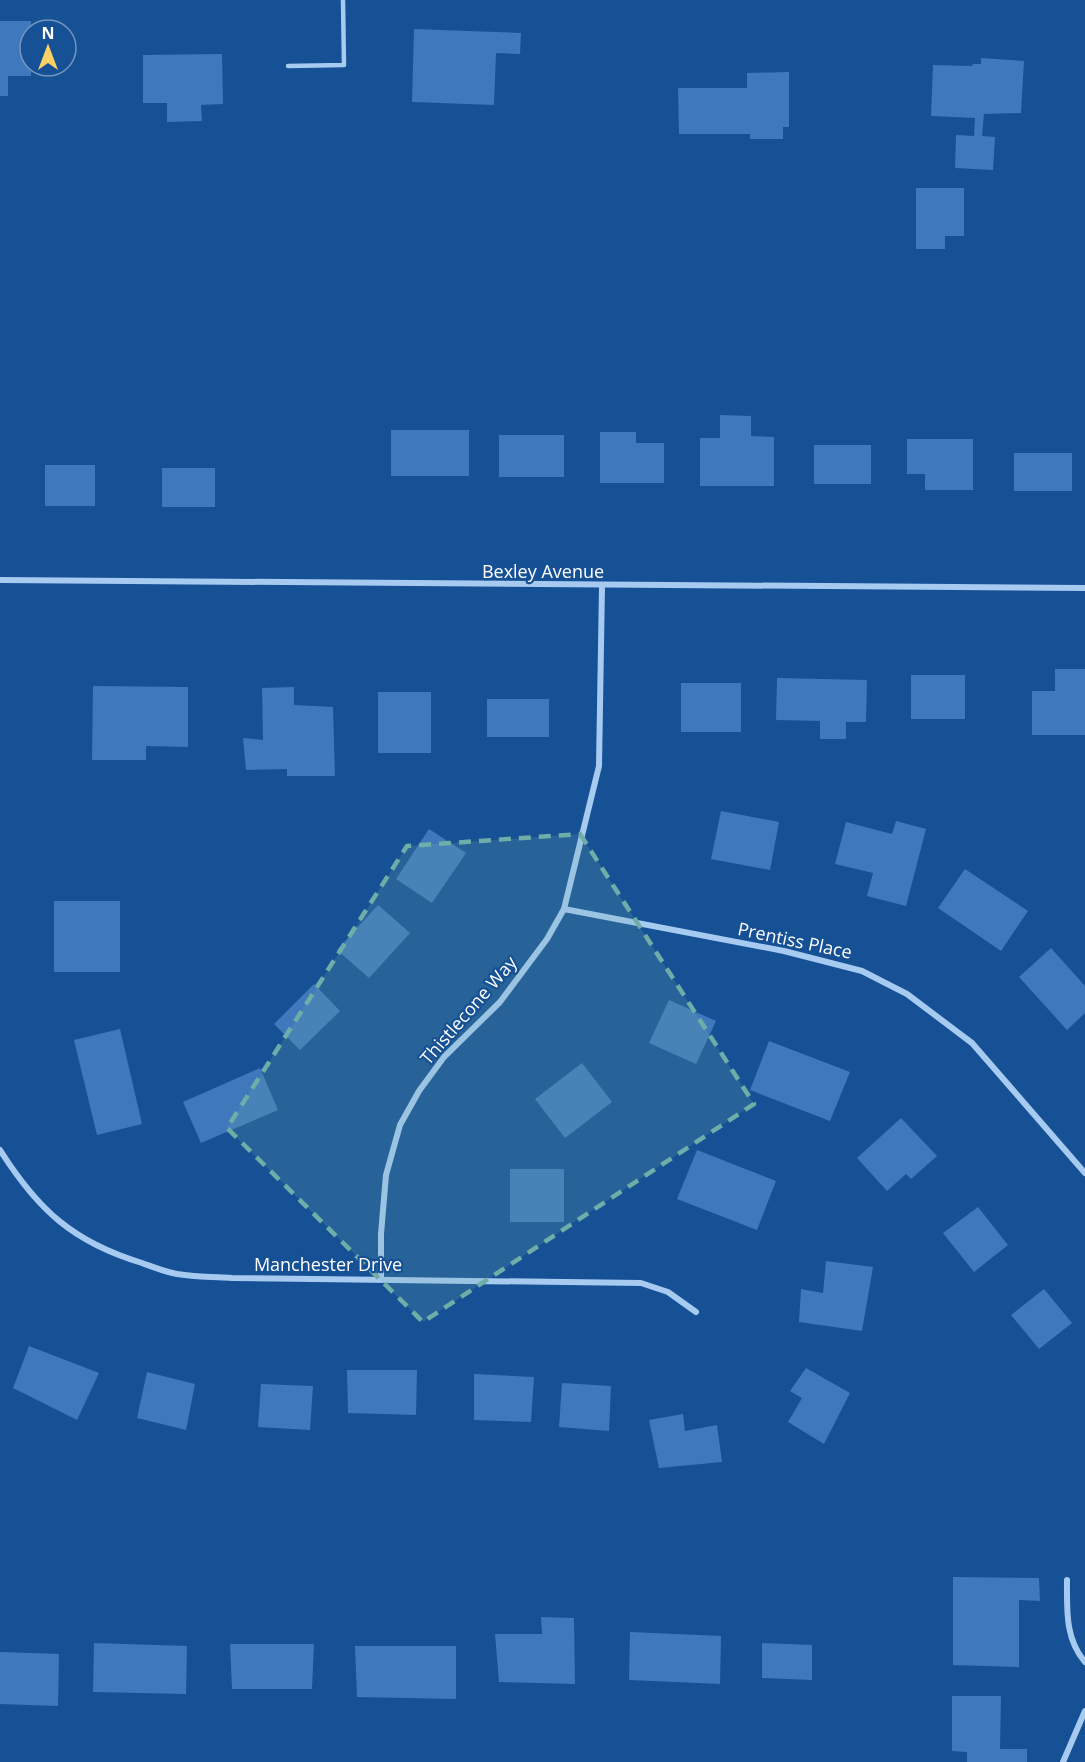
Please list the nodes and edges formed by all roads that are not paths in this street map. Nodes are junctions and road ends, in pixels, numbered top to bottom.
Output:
1 (343, 0) edge
2 (288, 66) dead end
3 (0, 580) edge
4 (602, 586) junction
5 (1085, 588) edge
6 (564, 909) junction
7 (0, 1150) edge
8 (1085, 1173) edge
9 (381, 1279) junction
10 (696, 1312) dead end
11 (1067, 1580) dead end
12 (1085, 1662) edge
13 (1085, 1711) edge
14 (1063, 1762) edge

1 - 2 lane
3 - 4 street, Bexley Avenue
4 - 5 street, Bexley Avenue
4 - 6 street, Thistlecone Way
6 - 8 street, Prentiss Place
6 - 9 street, Thistlecone Way
7 - 9 street, Manchester Drive
9 - 10 street, Manchester Drive
11 - 12 street
13 - 14 street

